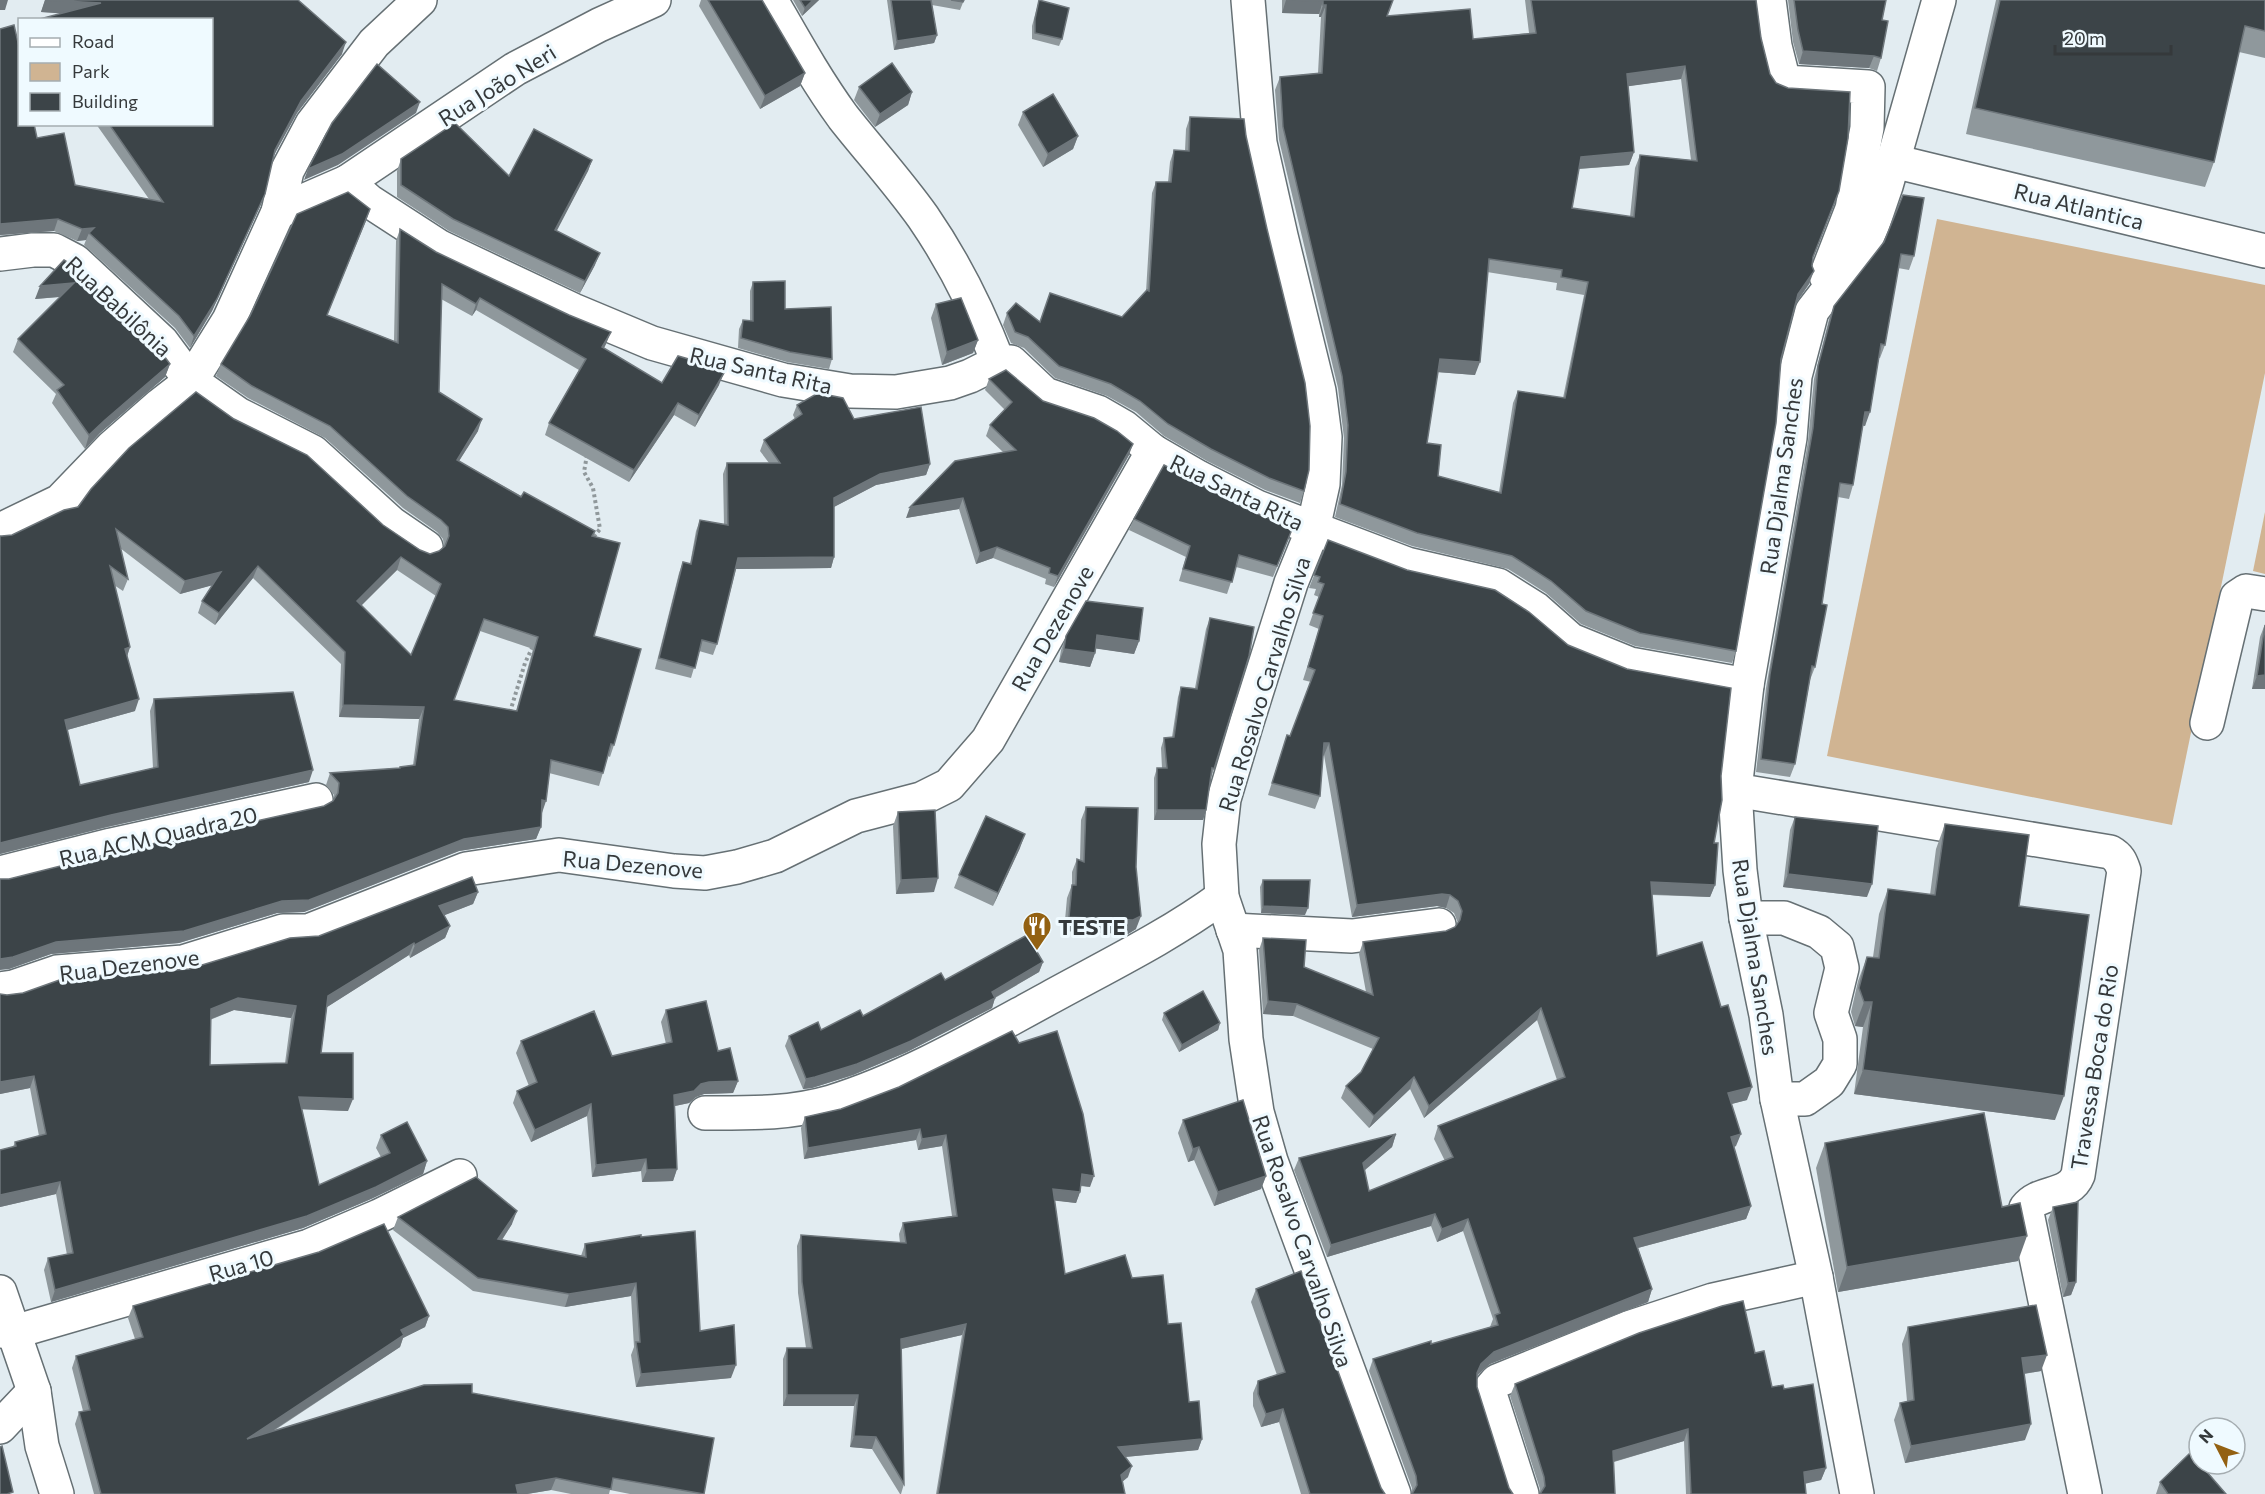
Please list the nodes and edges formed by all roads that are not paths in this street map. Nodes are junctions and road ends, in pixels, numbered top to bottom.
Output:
1 (420, 0) edge
2 (654, 0) edge
3 (771, 0) edge
4 (1248, 0) edge
5 (1769, 0) edge
6 (1939, 0) edge
7 (1893, 161) junction
8 (347, 182) junction
9 (278, 212) junction
10 (2265, 251) edge
11 (0, 254) edge
12 (1812, 311) junction
13 (998, 362) junction
14 (191, 381) junction
15 (1153, 451) junction
16 (1313, 529) junction
17 (0, 530) edge
18 (426, 547) dead end
19 (2256, 593) edge
20 (1747, 685) junction
21 (2207, 723) dead end
22 (1736, 790) junction
23 (316, 800) dead end
24 (0, 873) edge
25 (1222, 897) junction
26 (1746, 918) junction
27 (1439, 925) dead end
28 (1233, 930) junction
29 (0, 989) edge
30 (1778, 1099) junction
31 (705, 1113) dead end
32 (460, 1176) dead end
33 (1816, 1277) junction
34 (0, 1292) edge
35 (7, 1332) edge
36 (34, 1391) junction
37 (0, 1427) edge
38 (57, 1494) edge
39 (1394, 1494) edge
40 (1522, 1494) edge
41 (1857, 1494) edge
42 (2085, 1494) edge

1 - 9 street
2 - 8 street, Rua João Neri
3 - 13 street
4 - 16 street, Rua Rosalvo Carvalho Silva
5 - 12 street, Rua Djalma Sanches
6 - 7 street, Rua Djalma Sanches
7 - 10 street, Rua Atlantica
7 - 12 street, Rua Djalma Sanches
8 - 9 street
8 - 13 street, Rua Santa Rita
9 - 14 street
11 - 14 street, Rua Babilônia
12 - 20 street, Rua Djalma Sanches
13 - 15 street, Rua Santa Rita
14 - 17 street
14 - 18 street, Rua Babilônia
15 - 16 street, Rua Santa Rita
15 - 29 street, Rua Dezenove
16 - 20 street, Rua Santa Rita
16 - 25 street, Rua Rosalvo Carvalho Silva
19 - 21 street
20 - 22 street, Rua Djalma Sanches
22 - 26 street, Rua Djalma Sanches
22 - 42 street, Travessa Boca do Rio
23 - 24 street, Rua ACM Quadra 20
25 - 28 street, Rua Rosalvo Carvalho Silva
25 - 31 street
26 - 30 street, Rua Djalma Sanches
26 - 30 street
27 - 28 street
28 - 39 street, Rua Rosalvo Carvalho Silva
30 - 33 street, Rua Djalma Sanches
32 - 35 street, Rua 10
33 - 40 street
33 - 41 street, Rua Djalma Sanches
34 - 35 street
35 - 36 street
36 - 37 street
36 - 38 street

